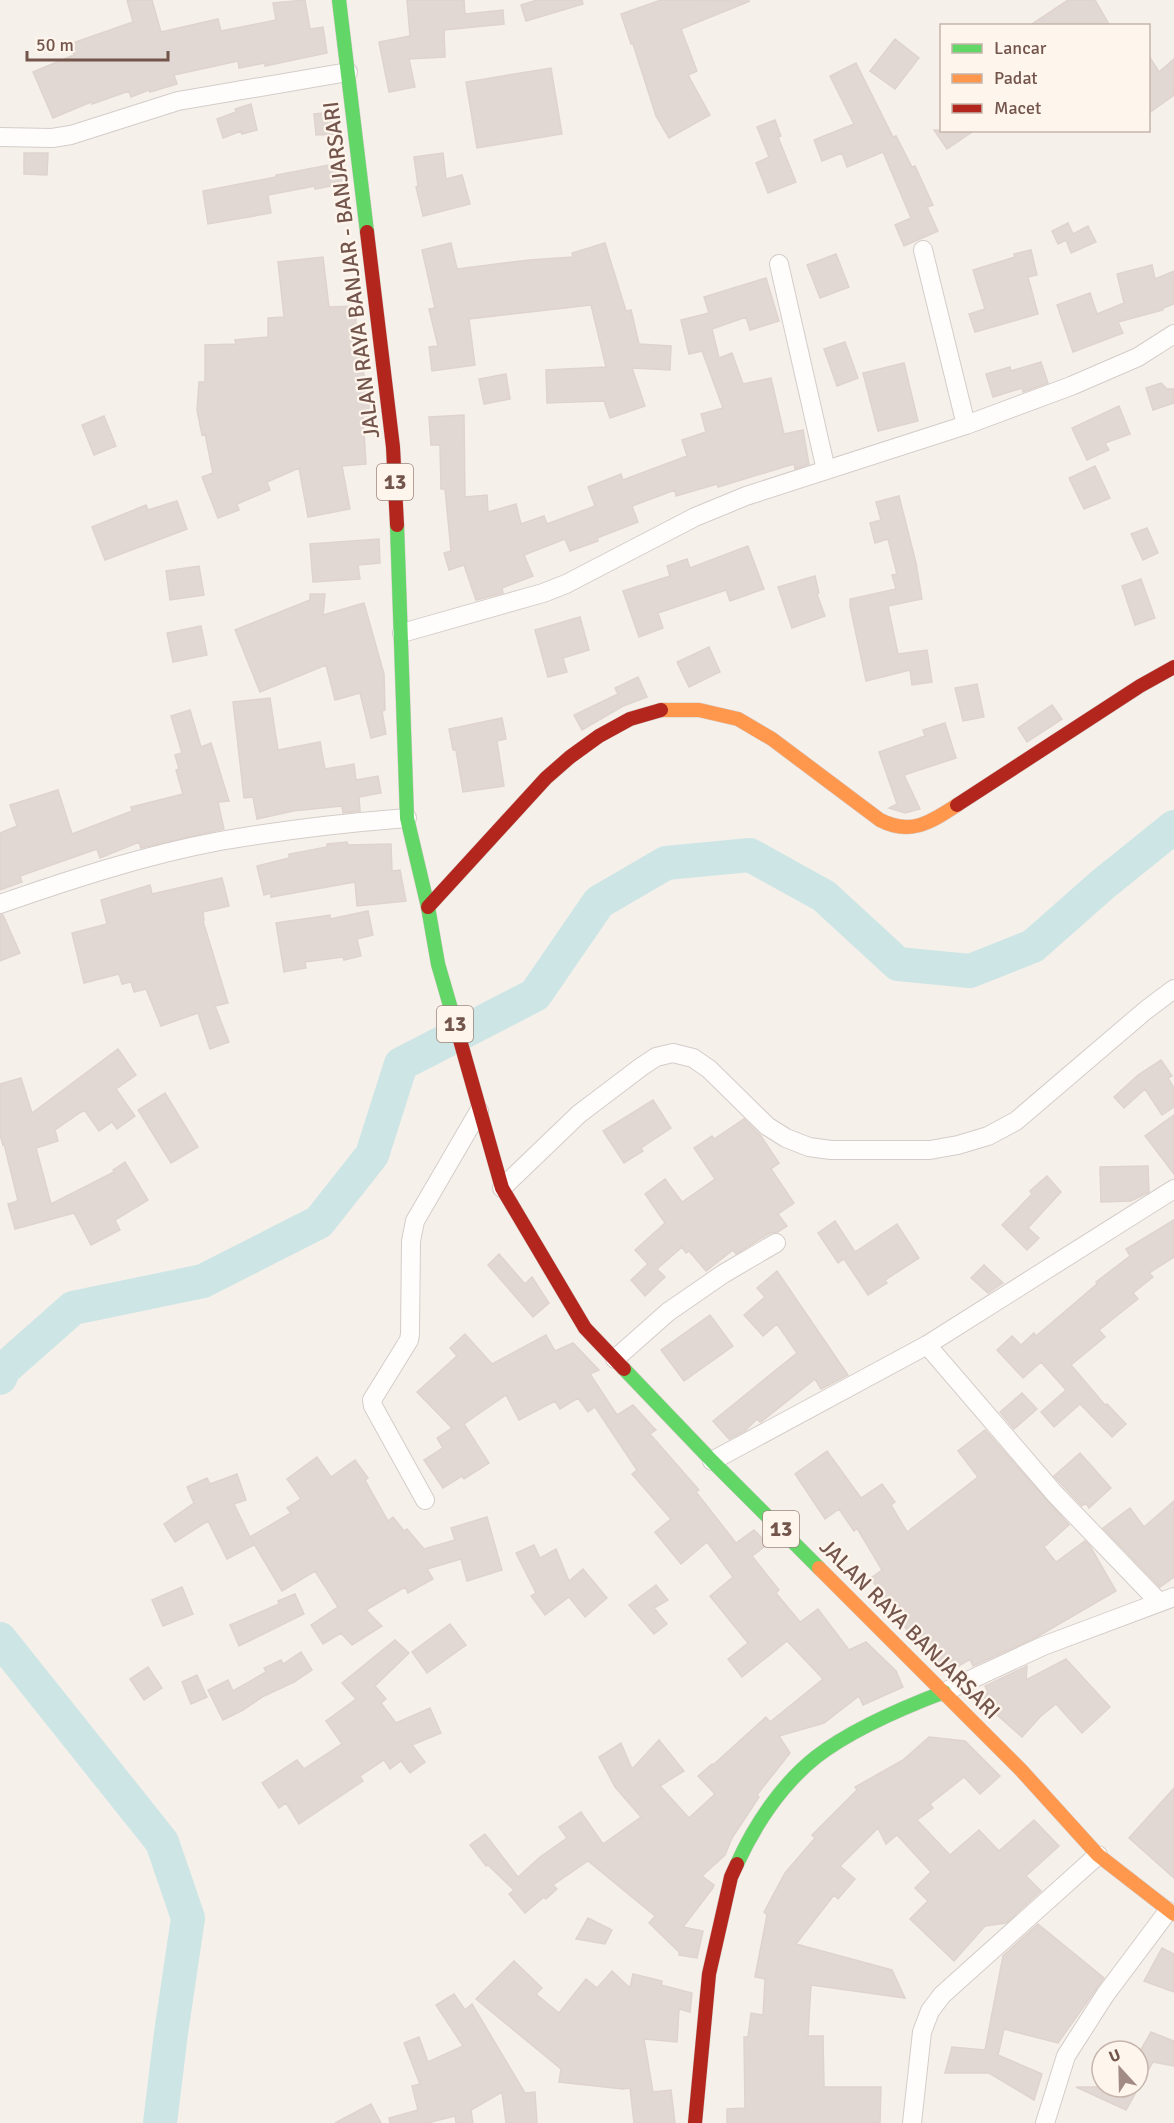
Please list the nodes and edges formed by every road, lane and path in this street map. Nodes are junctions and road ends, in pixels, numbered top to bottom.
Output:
1 (339, 0) edge
2 (348, 72) junction
3 (0, 137) edge
4 (923, 250) dead end
5 (779, 264) dead end
6 (1174, 334) edge
7 (966, 425) junction
8 (826, 470) junction
9 (402, 633) junction
10 (1174, 667) edge
11 (406, 818) junction
12 (0, 904) edge
13 (428, 907) junction
14 (1174, 988) edge
15 (473, 1084) joint
16 (479, 1110) junction
17 (502, 1188) junction
18 (1174, 1189) edge
19 (776, 1242) dead end
20 (927, 1345) junction
21 (615, 1359) junction
22 (712, 1461) junction
23 (425, 1500) dead end
24 (1166, 1599) edge
25 (944, 1692) junction
26 (1098, 1855) junction
27 (1171, 1912) edge
28 (695, 2123) edge
29 (912, 2123) edge
30 (1045, 2123) edge

1 - 2 main road, JALAN RAYA BANJAR - BANJARSARI / 13
2 - 3 street
2 - 9 main road, JALAN RAYA BANJAR - BANJARSARI / 13
4 - 7 street
5 - 8 street
6 - 7 street
7 - 8 street
8 - 9 street
9 - 11 main road, JALAN RAYA BANJAR - BANJARSARI / 13
10 - 13 main road
11 - 12 street
11 - 13 main road, JALAN RAYA BANJAR - BANJARSARI / 13
13 - 15 main road, JALAN RAYA BANJAR - BANJARSARI / 13
14 - 17 street
15 - 16 main road, JALAN RAYA BANJARSARI / 13
16 - 17 main road, JALAN RAYA BANJARSARI / 13
16 - 23 street
17 - 21 main road, JALAN RAYA BANJARSARI / 13
18 - 20 street
19 - 21 street
20 - 22 street
20 - 24 street
21 - 22 main road, JALAN RAYA BANJARSARI / 13
22 - 25 main road, JALAN RAYA BANJARSARI / 13
24 - 25 street
25 - 26 main road, JALAN RAYA BANJARSARI / 13
25 - 28 main road
26 - 27 main road, JALAN RAYA BANJARSARI / 13
26 - 29 street
27 - 30 street

